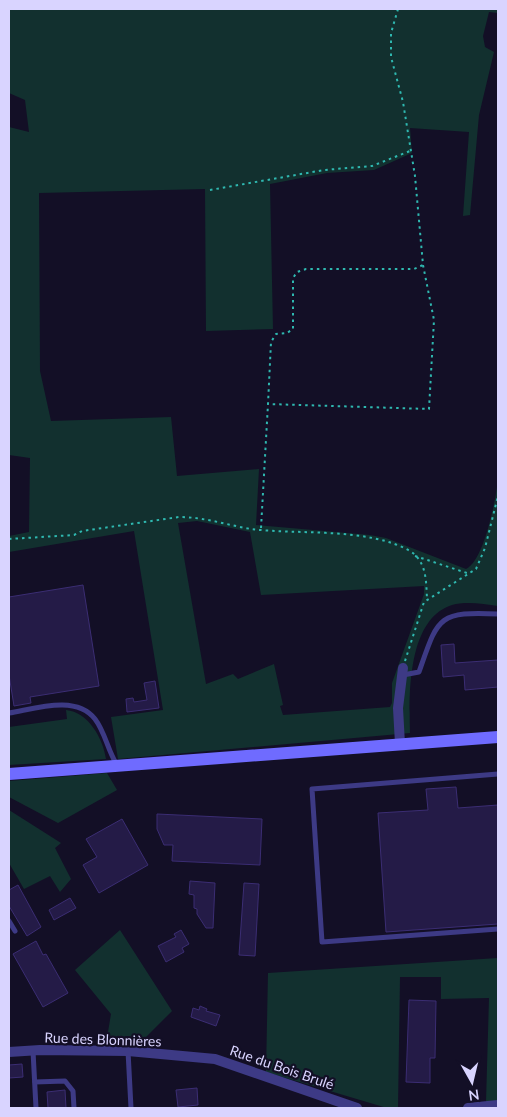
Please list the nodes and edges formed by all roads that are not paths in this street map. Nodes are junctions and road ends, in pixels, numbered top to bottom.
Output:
1 (498, 614) edge
2 (403, 671) joint
3 (9, 713) edge
4 (498, 737) edge
5 (400, 744) junction
6 (117, 765) junction
7 (9, 774) edge
8 (498, 774) edge
9 (9, 921) edge
10 (498, 929) edge
11 (15, 930) dead end
12 (33, 1050) junction
13 (128, 1051) junction
14 (9, 1052) edge
15 (197, 1057) joint
16 (35, 1082) junction
17 (498, 1105) edge
18 (36, 1108) edge
19 (74, 1108) edge
20 (131, 1108) edge
21 (357, 1108) edge
22 (468, 1108) edge

1 - 2 lane
2 - 5 street
3 - 6 lane
4 - 5 main road
5 - 6 main road
6 - 7 main road
8 - 10 lane
9 - 11 lane
12 - 13 street, Rue des Blonnières
12 - 14 street, Rue des Blonnières
12 - 16 lane
13 - 15 street, Rue des Blonnières
13 - 20 lane
15 - 21 street, Rue du Bois Brulé
16 - 18 lane
16 - 19 lane
17 - 22 street

